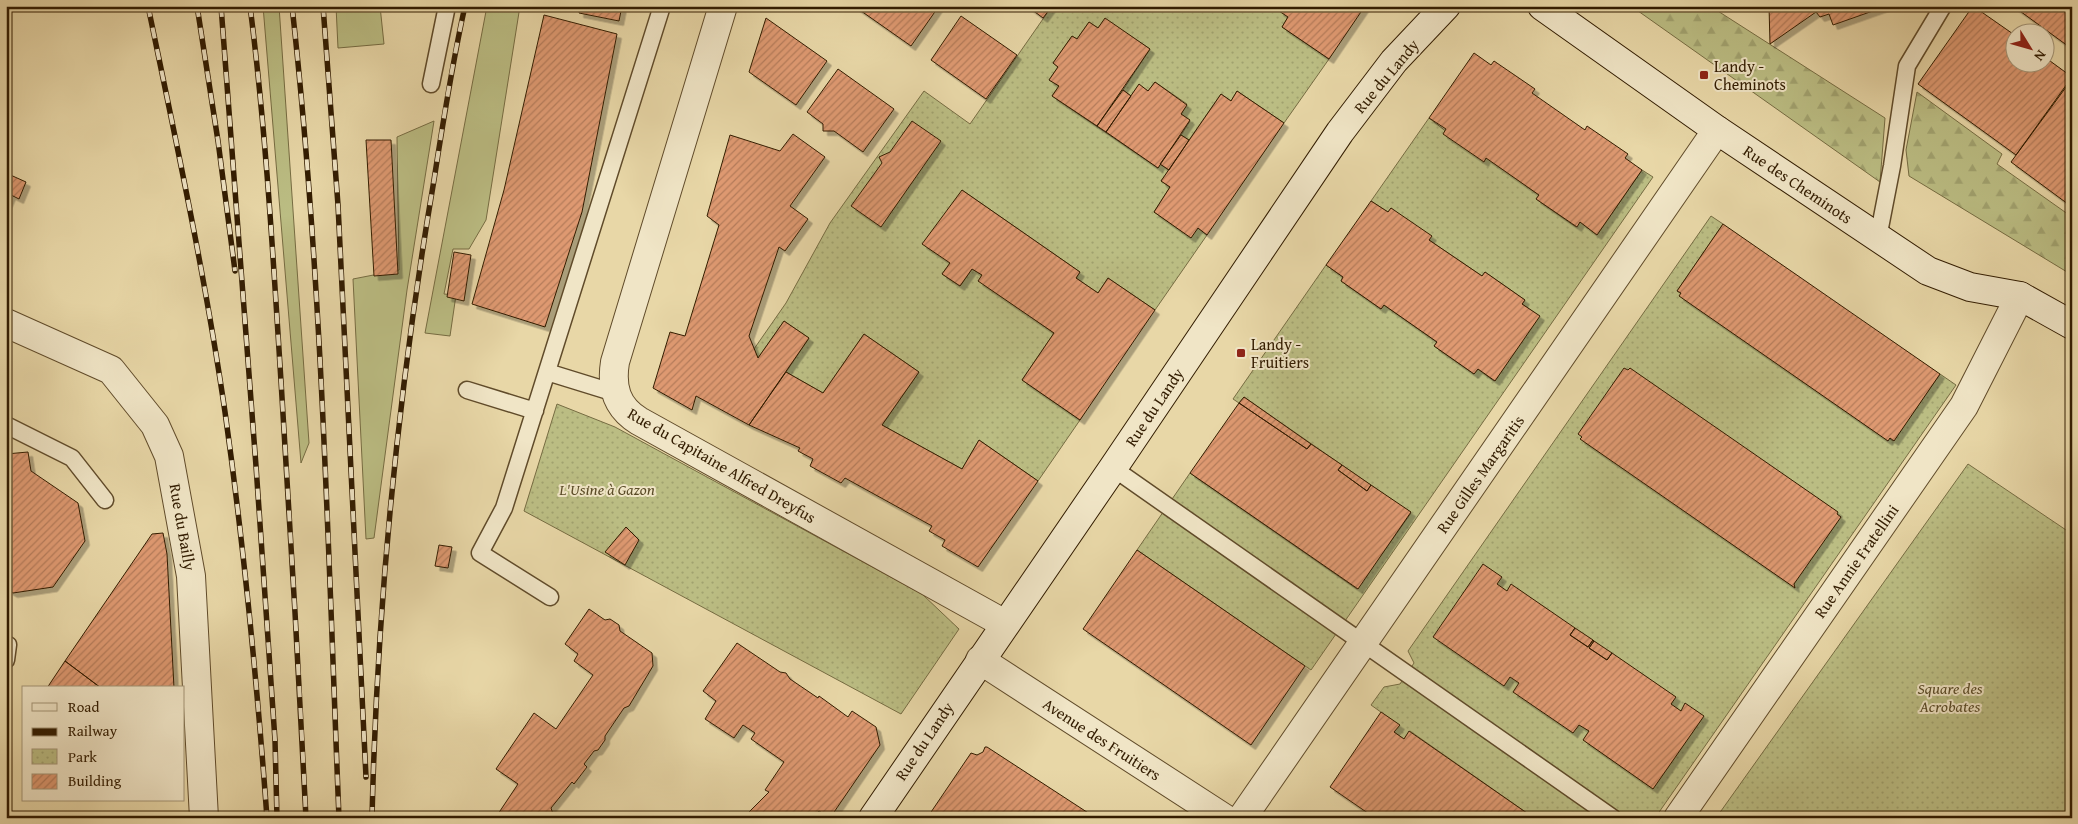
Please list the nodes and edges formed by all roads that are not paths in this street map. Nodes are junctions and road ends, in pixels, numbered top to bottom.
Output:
1 (447, 6) edge
2 (662, 6) edge
3 (723, 6) edge
4 (1446, 6) edge
5 (1542, 6) edge
6 (1943, 6) edge
7 (431, 84) dead end
8 (1717, 130) junction
9 (1878, 238) junction
10 (2020, 296) junction
11 (6, 323) edge
12 (2072, 325) edge
13 (547, 372) junction
14 (468, 390) dead end
15 (614, 393) junction
16 (534, 411) junction
17 (6, 425) edge
18 (1113, 468) junction
19 (105, 500) dead end
20 (550, 597) dead end
21 (1005, 624) junction
22 (1363, 643) junction
23 (6, 644) edge
24 (6, 660) edge
25 (980, 660) junction
26 (204, 818) edge
27 (873, 818) edge
28 (1224, 818) edge
29 (1242, 818) edge
30 (1613, 818) edge
31 (1678, 818) edge

1 - 7 lane
2 - 13 lane
3 - 15 street, Rue du Capitaine Alfred Dreyfus
4 - 18 street, Rue du Landy
5 - 8 street, Rue des Cheminots
6 - 9 lane
8 - 9 street, Rue des Cheminots
8 - 22 street, Rue Gilles Margaritis
9 - 10 street, Rue des Cheminots
10 - 12 street, Rue des Cheminots
10 - 31 street, Rue Annie Fratellini
11 - 26 street, Rue du Bailly
13 - 15 lane
13 - 16 lane
14 - 16 lane
15 - 21 street, Rue du Capitaine Alfred Dreyfus
16 - 20 lane
17 - 19 lane
18 - 21 street, Rue du Landy
18 - 22 lane
21 - 25 street, Rue du Landy
22 - 29 street, Rue Gilles Margaritis
22 - 30 lane
23 - 24 lane
25 - 27 street, Rue du Landy
25 - 28 street, Avenue des Fruitiers

